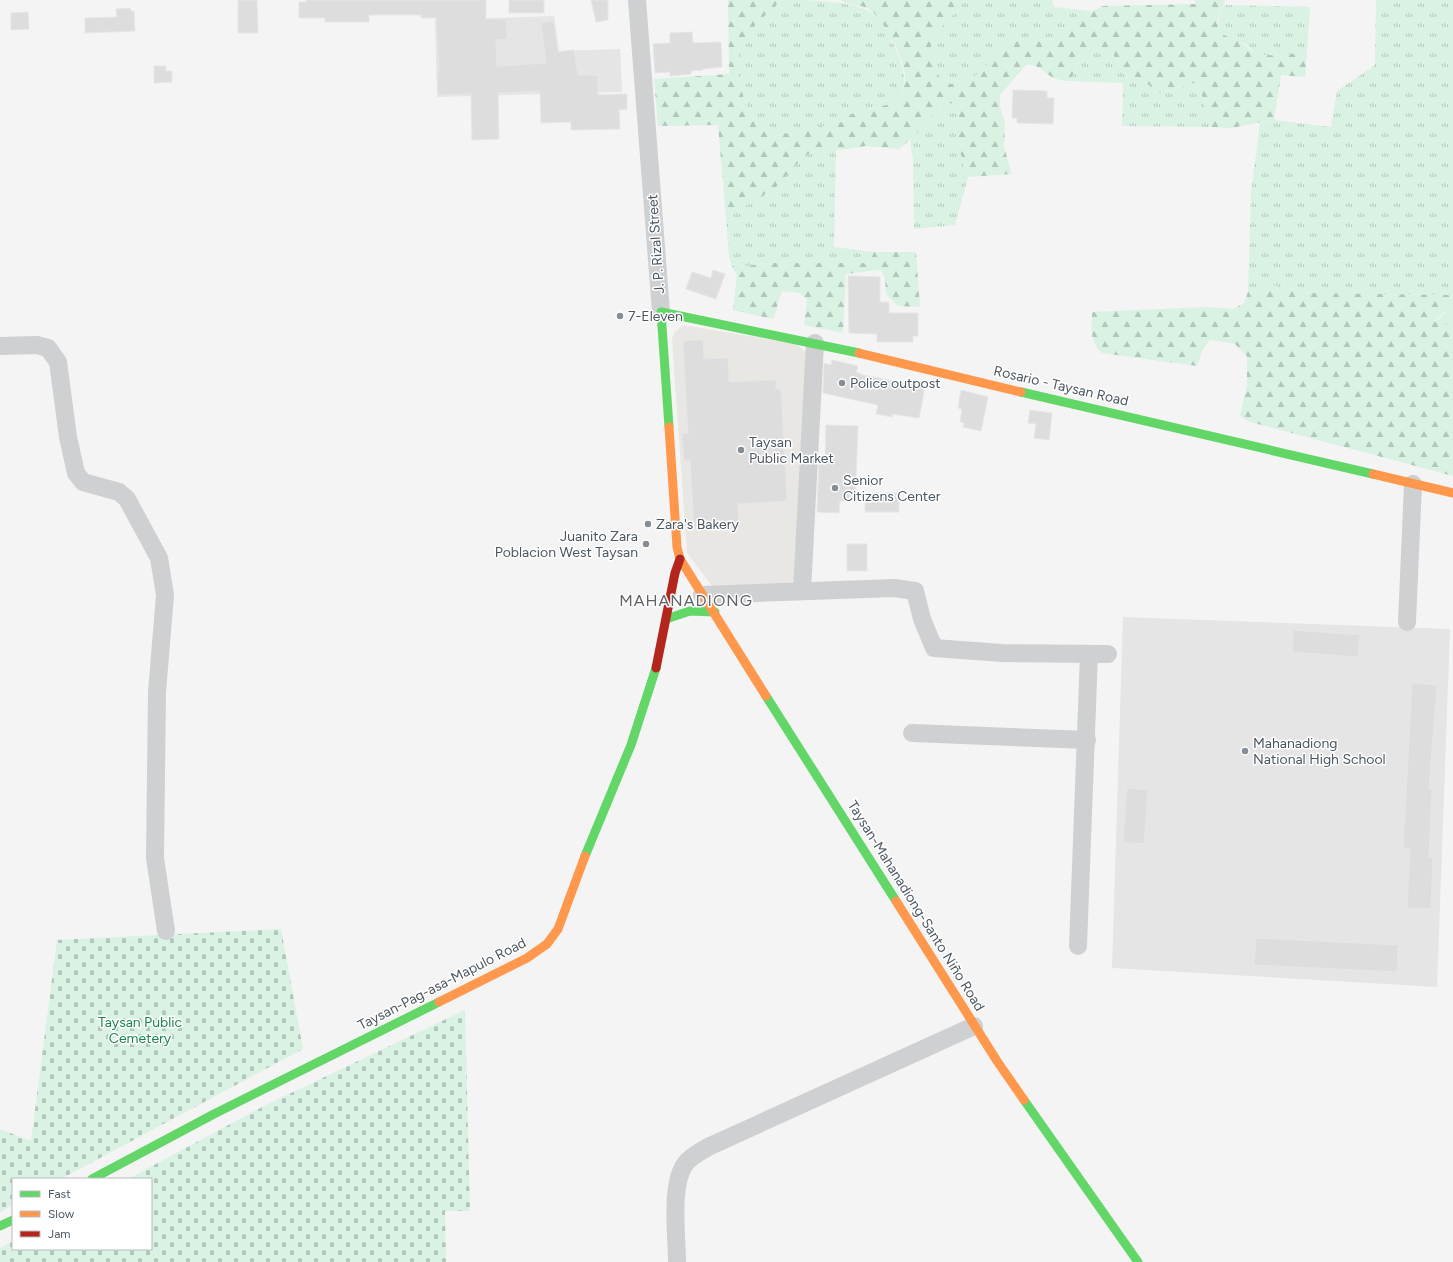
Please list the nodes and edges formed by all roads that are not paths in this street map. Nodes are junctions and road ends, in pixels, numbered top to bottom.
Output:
1 (637, 0) edge
2 (661, 312) junction
3 (816, 343) junction
4 (0, 346) edge
5 (1413, 484) junction
6 (1453, 493) edge
7 (680, 559) junction
8 (802, 591) junction
9 (702, 595) junction
10 (715, 612) junction
11 (666, 619) junction
12 (1407, 622) dead end
13 (1089, 654) junction
14 (1108, 654) dead end
15 (912, 732) dead end
16 (1087, 740) junction
17 (166, 930) dead end
18 (1078, 946) dead end
19 (974, 1026) junction
20 (94, 1178) edge
21 (12, 1220) edge
22 (0, 1226) edge
23 (677, 1262) edge
24 (1138, 1262) edge

1 - 2 street, J. P. Rizal Street
2 - 3 main road, Rosario - Taysan Road
2 - 7 main road, J. P. Rizal Street
3 - 5 main road, Rosario - Taysan Road
3 - 8 street
4 - 17 street
5 - 6 main road, Rosario - Taysan Road
5 - 12 street
7 - 9 main road, Taysan-Mahanadiong-Santo Niño Road
7 - 11 main road, Taysan-Pag-asa-Mapulo Road
8 - 9 street
8 - 13 street
9 - 10 main road, Taysan-Mahanadiong-Santo Niño Road
10 - 11 main road
10 - 19 main road, Taysan-Mahanadiong-Santo Niño Road
11 - 20 main road, Taysan-Pag-asa-Mapulo Road
13 - 14 street
13 - 16 street
15 - 16 street
16 - 18 street
19 - 23 street
19 - 24 main road, Taysan-Mahanadiong-Santo Niño Road
21 - 22 main road

